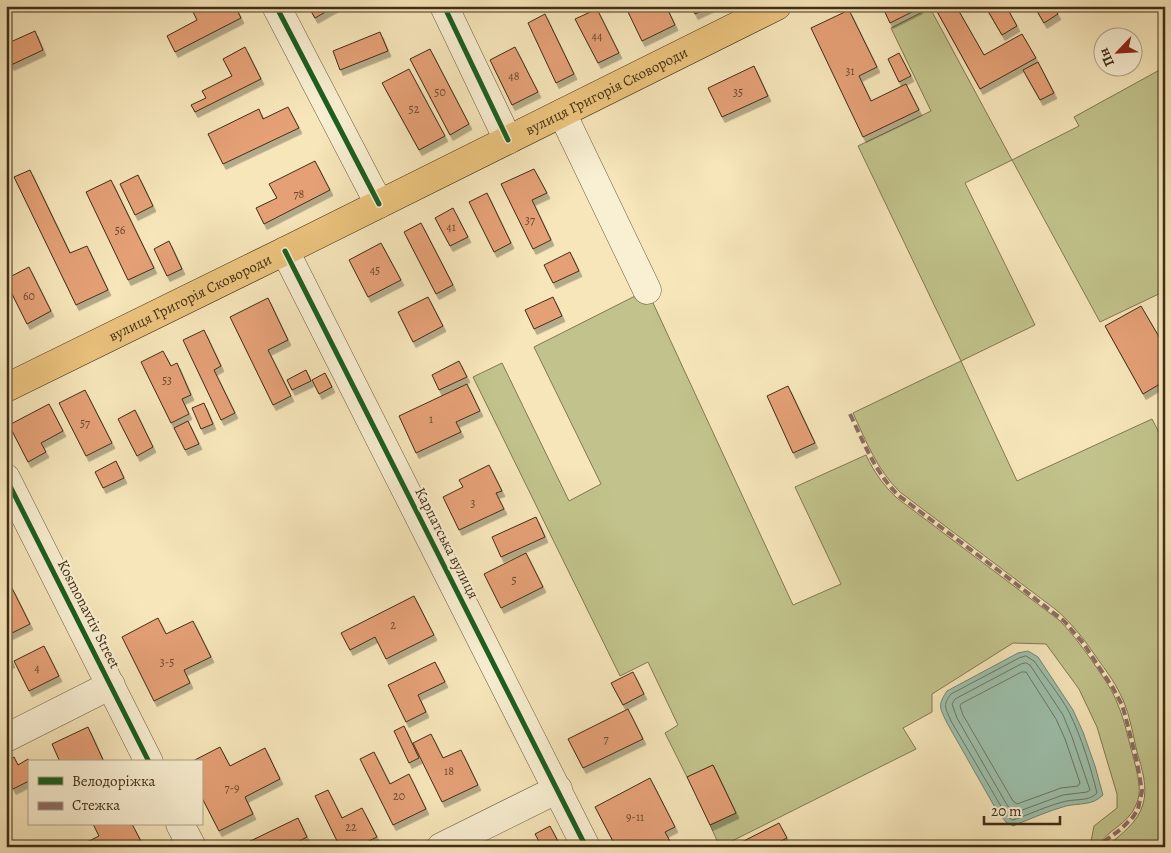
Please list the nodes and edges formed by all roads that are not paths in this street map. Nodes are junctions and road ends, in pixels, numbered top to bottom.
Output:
1 (276, 6) edge
2 (444, 6) edge
3 (777, 6) edge
4 (562, 113) junction
5 (508, 140) junction
6 (379, 204) junction
7 (285, 251) junction
8 (647, 290) dead end
9 (6, 388) edge
10 (6, 478) edge
11 (111, 685) junction
12 (6, 738) edge
13 (148, 760) edge
14 (558, 789) junction
15 (181, 826) edge
16 (192, 847) edge
17 (441, 847) edge
18 (586, 847) edge

1 - 6 street
2 - 5 street
3 - 4 main road, вулиця Григорія Сковороди
4 - 5 main road, вулиця Григорія Сковороди
4 - 8 street
5 - 6 main road, вулиця Григорія Сковороди
6 - 7 main road, вулиця Григорія Сковороди
7 - 9 main road, вулиця Григорія Сковороди
7 - 14 street, Карпатська вулиця
10 - 11 street, Kosmonavtiv Street
11 - 12 street
11 - 13 street, Kosmonavtiv Street
14 - 17 street
14 - 18 street, Карпатська вулиця
15 - 16 street

